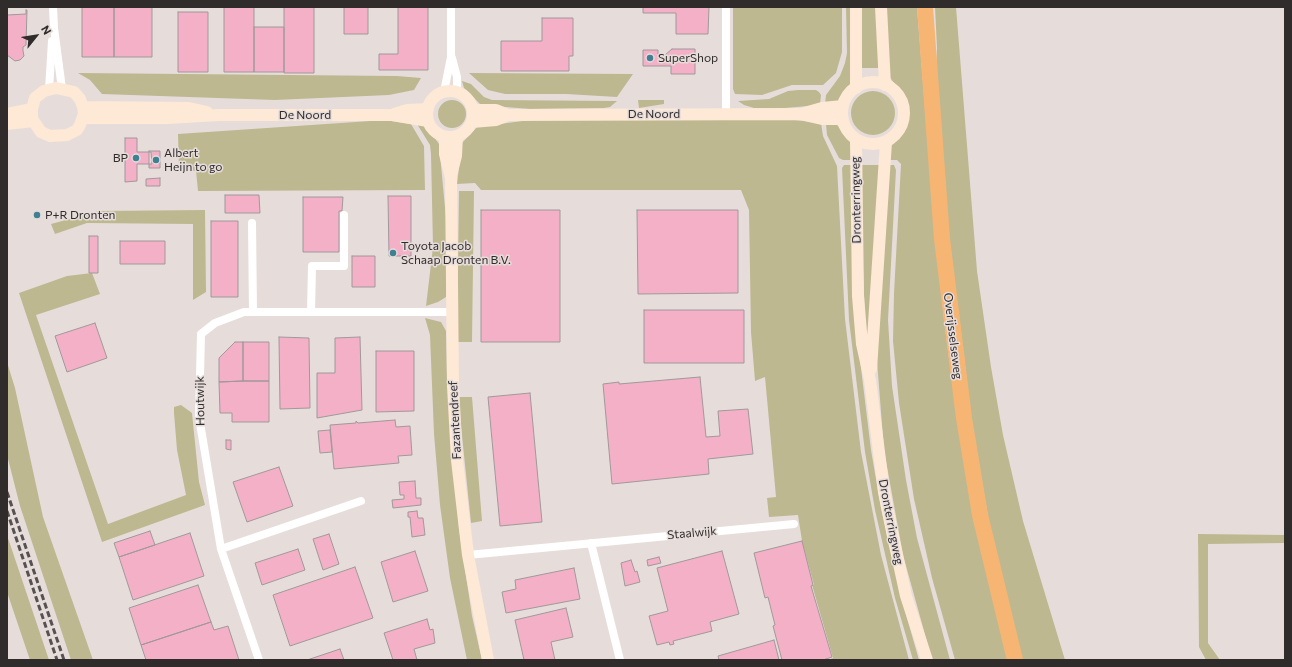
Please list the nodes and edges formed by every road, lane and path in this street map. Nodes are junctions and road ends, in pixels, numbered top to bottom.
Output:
1 (53, 7) edge
2 (452, 7) edge
3 (726, 7) edge
4 (856, 7) edge
5 (881, 7) edge
6 (925, 7) edge
7 (54, 28) junction
8 (451, 57) junction
9 (885, 85) junction
10 (856, 88) junction
11 (62, 89) junction
12 (49, 90) junction
13 (444, 92) junction
14 (457, 92) junction
15 (843, 106) junction
16 (32, 108) junction
17 (473, 110) junction
18 (83, 113) junction
19 (7, 114) edge
20 (428, 114) junction
21 (726, 114) junction
22 (800, 114) junction
23 (508, 115) junction
24 (843, 119) junction
25 (33, 121) junction
26 (472, 122) junction
27 (7, 124) edge
28 (451, 136) junction
29 (856, 139) junction
30 (886, 142) junction
31 (344, 215) dead end
32 (252, 223) dead end
33 (253, 312) junction
34 (311, 312) junction
35 (452, 312) junction
36 (870, 380) junction
37 (361, 501) dead end
38 (794, 524) dead end
39 (591, 543) junction
40 (221, 548) junction
41 (468, 555) junction
42 (259, 660) edge
43 (488, 660) edge
44 (620, 660) edge
45 (927, 660) edge
46 (1015, 660) edge

1 - 7 street
2 - 8 street
3 - 21 street
4 - 10 main road
5 - 9 main road
6 - 46 highway, Overijsselseweg
7 - 11 street
7 - 12 street
8 - 13 street
8 - 14 street
9 - 10 main road
9 - 30 main road
10 - 15 main road
11 - 12 main road
11 - 18 main road
12 - 16 main road
13 - 14 main road
13 - 20 main road
14 - 17 main road
15 - 22 main road, De Noord
15 - 24 main road
16 - 19 main road
16 - 25 main road
17 - 23 main road, De Noord
17 - 26 main road
18 - 20 main road, De Noord
18 - 25 main road
20 - 28 main road
21 - 22 main road, De Noord
21 - 23 main road, De Noord
22 - 24 main road, De Noord
23 - 26 main road, De Noord
24 - 29 main road
25 - 27 main road
26 - 28 main road
28 - 35 main road, Fazantendreef
29 - 30 main road
29 - 36 main road, Dronterringweg
30 - 36 main road, Dronterringweg
31 - 34 street
32 - 33 street
33 - 34 street, Houtwijk
33 - 40 street, Houtwijk
34 - 35 street, Houtwijk
35 - 41 main road, Fazantendreef
36 - 45 main road, Dronterringweg
37 - 40 street
38 - 39 street, Staalwijk
39 - 41 street, Staalwijk
39 - 44 street
40 - 42 street, Houtwijk
41 - 43 main road, Fazantendreef

